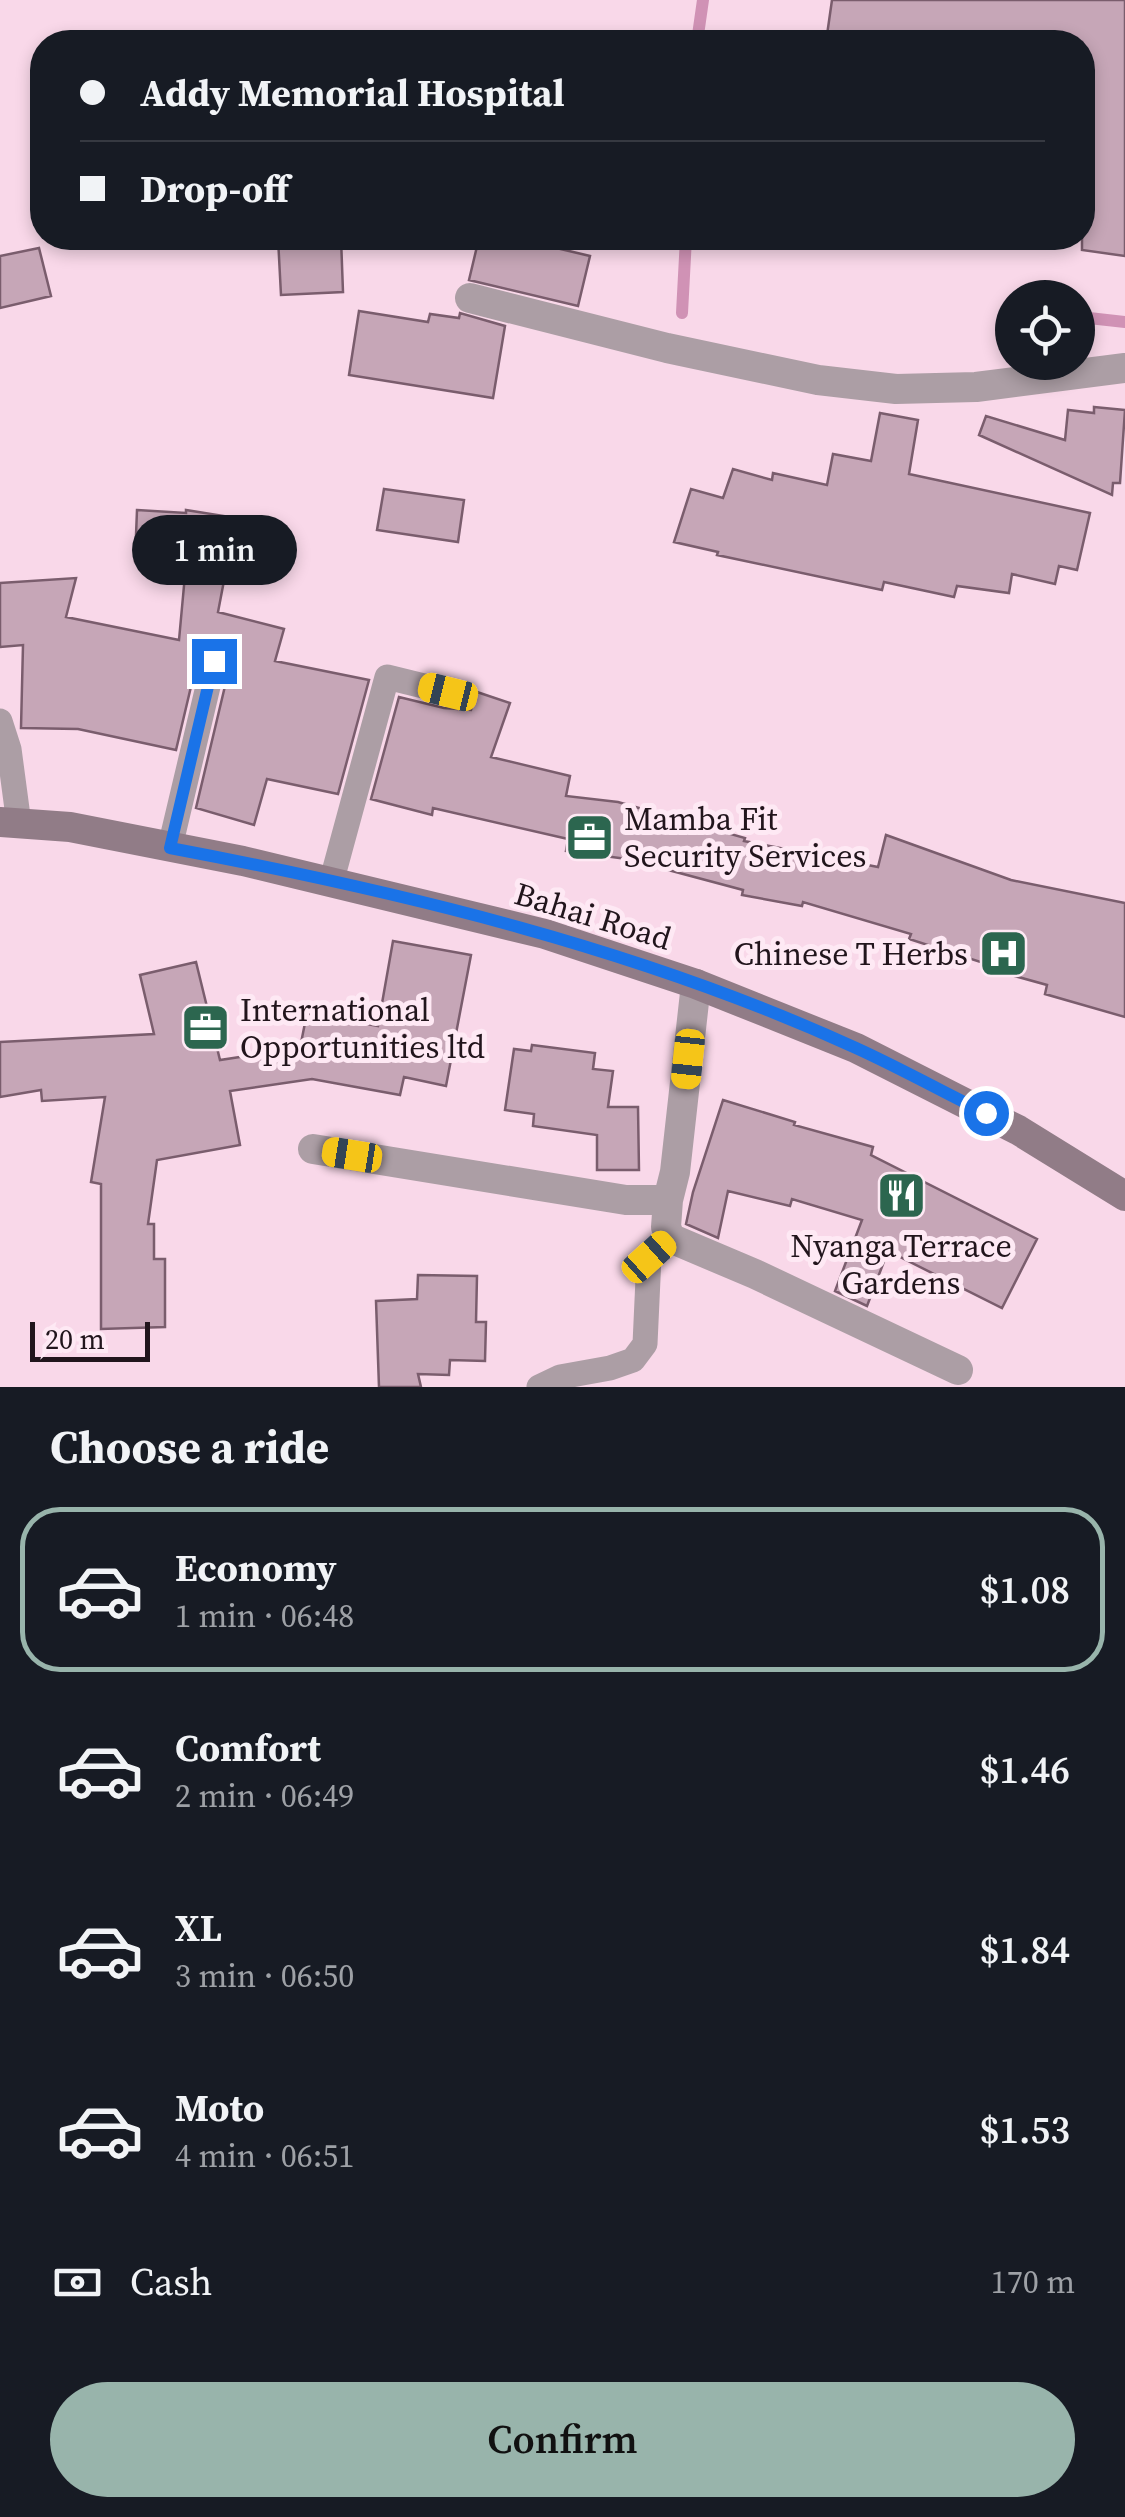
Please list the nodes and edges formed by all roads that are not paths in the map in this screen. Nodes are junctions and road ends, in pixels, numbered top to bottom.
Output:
1 (470, 298) dead end
2 (1125, 368) edge
3 (214, 661) dead end
4 (448, 692) dead end
5 (0, 722) edge
6 (10, 823) edge
7 (170, 848) junction
8 (331, 882) junction
9 (696, 984) junction
10 (314, 1149) dead end
11 (1125, 1196) edge
12 (668, 1200) junction
13 (670, 1238) junction
14 (958, 1370) dead end
15 (540, 1387) edge

1 - 2 street
3 - 7 lane
4 - 8 lane
5 - 6 lane
6 - 7 street, Bahai Road
7 - 8 street, Bahai Road
8 - 9 street, Bahai Road
9 - 11 street, Bahai Road
9 - 12 street
10 - 12 street
12 - 13 street
13 - 14 street
13 - 15 lane

